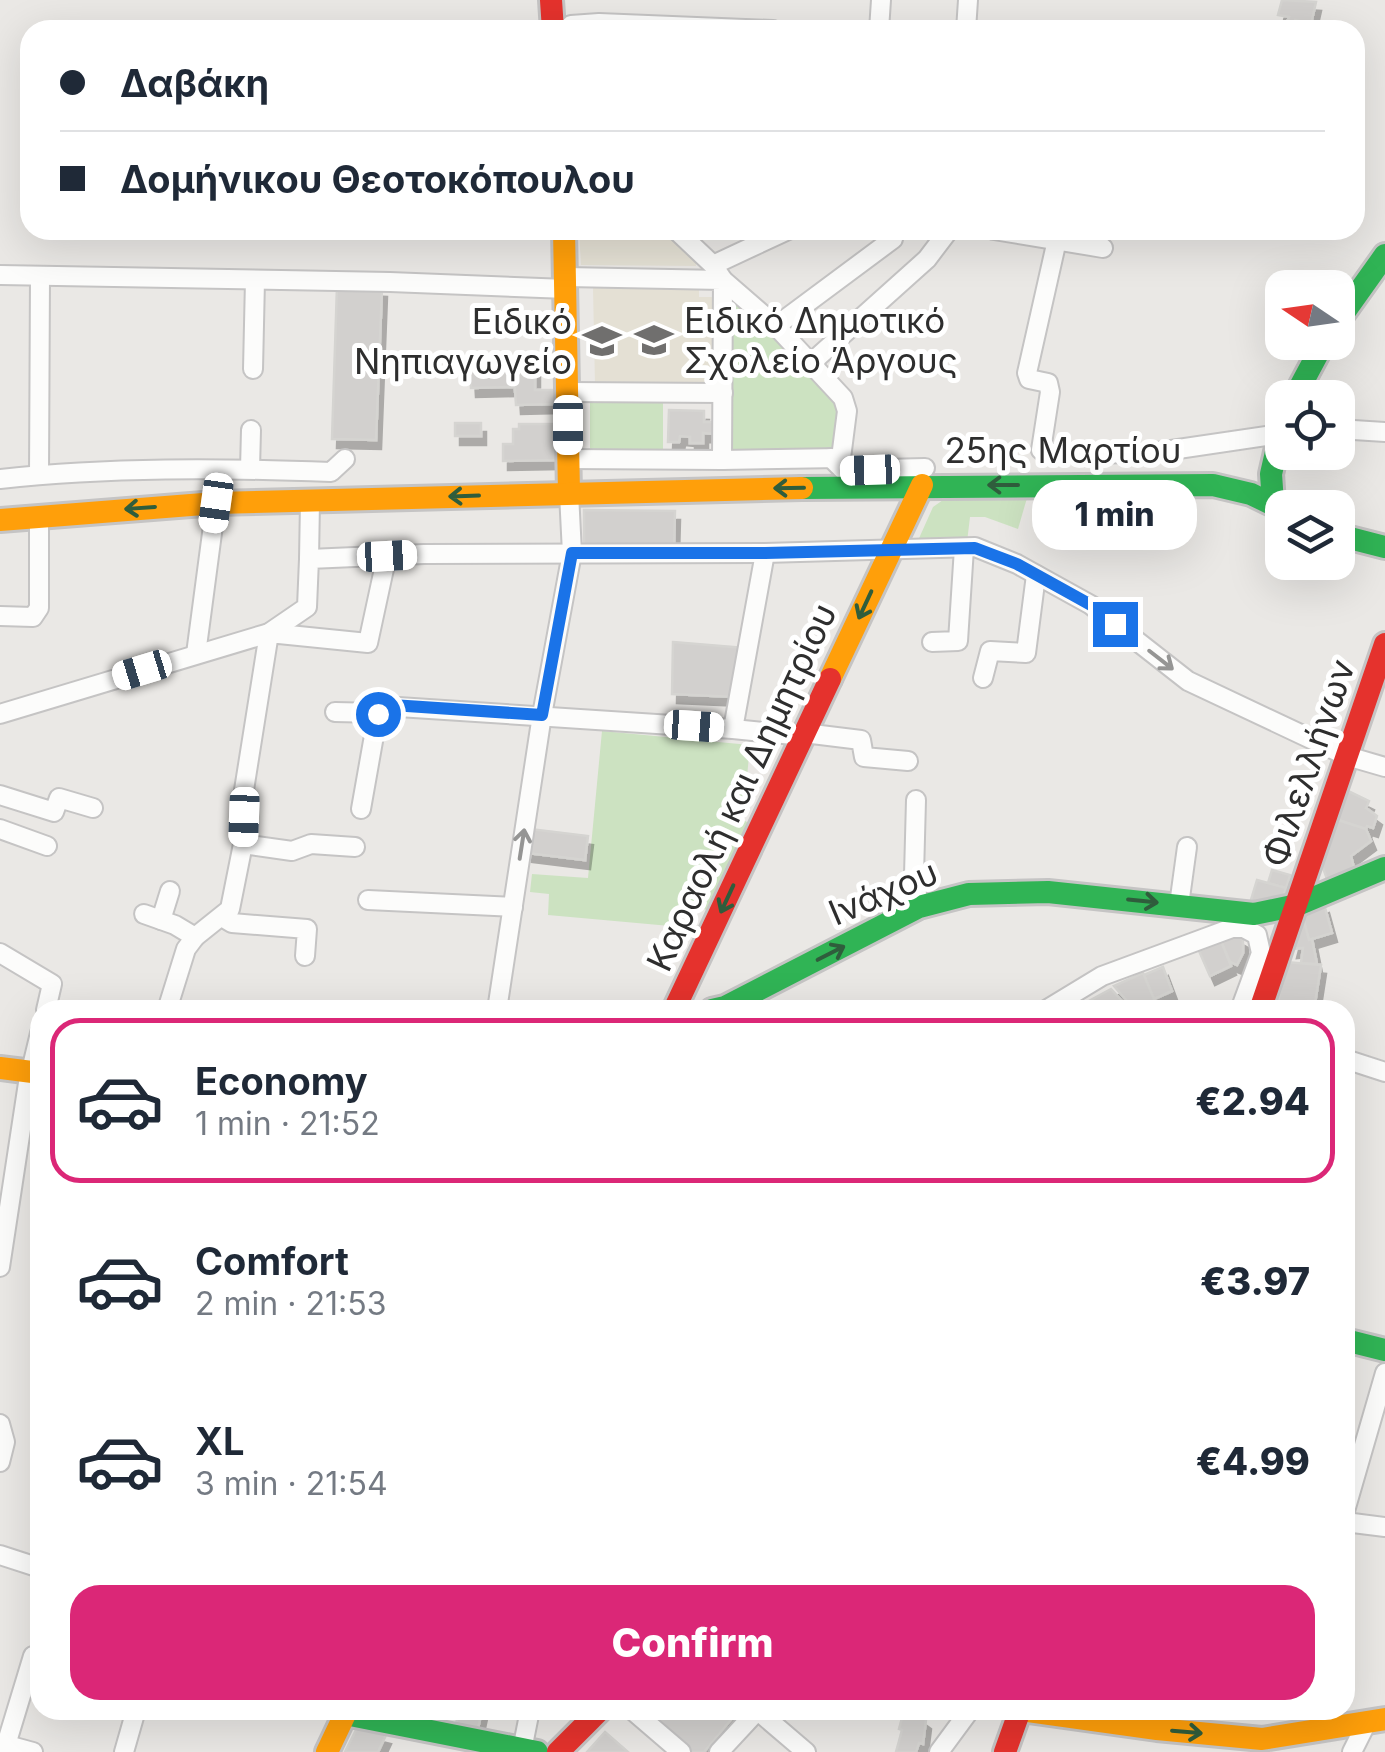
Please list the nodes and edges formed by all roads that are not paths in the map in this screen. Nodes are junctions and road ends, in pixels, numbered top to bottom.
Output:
1 (564, 240) edge
2 (686, 240) edge
3 (771, 240) edge
4 (892, 240) edge
5 (941, 240) edge
6 (1057, 240) joint
7 (1103, 248) dead end
8 (1382, 264) edge
9 (718, 272) junction
10 (0, 275) edge
11 (40, 276) junction
12 (255, 280) junction
13 (566, 283) junction
14 (1355, 299) edge
15 (776, 326) junction
16 (812, 363) junction
17 (253, 369) dead end
18 (568, 392) junction
19 (723, 393) junction
20 (251, 430) dead end
21 (1355, 430) edge
22 (1385, 432) edge
23 (1265, 433) edge
24 (836, 458) junction
25 (345, 459) dead end
26 (568, 459) junction
27 (722, 460) junction
28 (250, 469) junction
29 (39, 475) junction
30 (924, 476) junction
31 (0, 479) edge
32 (569, 493) junction
33 (310, 502) junction
34 (1265, 502) edge
35 (216, 503) junction
36 (40, 516) junction
37 (0, 520) edge
38 (1355, 541) edge
39 (1385, 547) edge
40 (964, 548) junction
41 (891, 549) junction
42 (572, 553) junction
43 (765, 553) junction
44 (387, 556) junction
45 (310, 559) junction
46 (1036, 574) junction
47 (0, 616) edge
48 (270, 633) junction
49 (932, 642) dead end
50 (1385, 644) edge
51 (196, 654) junction
52 (983, 678) dead end
53 (335, 712) dead end
54 (0, 714) edge
55 (378, 714) junction
56 (542, 715) junction
57 (733, 728) junction
58 (804, 735) junction
59 (1347, 756) junction
60 (908, 761) dead end
61 (1385, 767) edge
62 (0, 795) edge
63 (916, 800) dead end
64 (93, 808) dead end
65 (361, 809) dead end
66 (0, 830) edge
67 (243, 844) junction
68 (47, 846) dead end
69 (355, 847) dead end
70 (1187, 847) dead end
71 (1385, 868) edge
72 (170, 891) dead end
73 (368, 900) dead end
74 (1179, 905) junction
75 (1296, 905) junction
76 (513, 907) junction
77 (919, 907) junction
78 (1214, 908) junction
79 (222, 917) junction
80 (195, 937) junction
81 (1192, 942) junction
82 (0, 953) edge
83 (305, 956) dead end
84 (48, 1000) edge
85 (170, 1000) edge
86 (498, 1000) edge
87 (679, 1000) edge
88 (739, 1000) edge
89 (1062, 1000) edge
90 (1244, 1000) edge
91 (1263, 1000) edge
92 (1355, 1062) edge
93 (0, 1068) edge
94 (30, 1071) edge
95 (1385, 1072) edge
96 (30, 1100) edge
97 (0, 1266) edge
98 (1355, 1342) edge
99 (1385, 1350) edge
100 (1385, 1373) edge
101 (0, 1424) edge
102 (0, 1462) edge
103 (1355, 1476) edge
104 (1355, 1523) edge
105 (1385, 1527) edge
106 (0, 1555) edge
107 (30, 1565) edge
108 (30, 1665) edge
109 (133, 1720) edge
110 (342, 1720) edge
111 (384, 1720) edge
112 (530, 1720) edge
113 (590, 1720) edge
114 (643, 1720) edge
115 (749, 1720) edge
116 (769, 1720) edge
117 (963, 1720) edge
118 (1017, 1720) edge
119 (1092, 1720) edge
120 (1376, 1720) edge
121 (3, 1744) edge
122 (1262, 1746) edge
123 (529, 1751) edge
124 (33, 1752) edge
125 (124, 1752) edge
126 (327, 1752) edge
127 (558, 1752) edge
128 (680, 1752) edge
129 (719, 1752) edge
130 (806, 1752) edge
131 (939, 1752) edge
132 (1006, 1752) edge
133 (1352, 1752) edge

1 - 13 main road
2 - 9 street
3 - 9 street
4 - 15 street
5 - 16 street
6 - 7 street
6 - 23 street
8 - 14 main road
9 - 13 street
9 - 15 street
9 - 19 street
10 - 11 street
11 - 12 street
11 - 29 street
12 - 13 street
12 - 17 street
13 - 18 main road
15 - 16 street
16 - 24 street
18 - 19 street
18 - 26 main road
19 - 27 street
20 - 28 street
21 - 22 street
24 - 27 street
24 - 30 street
25 - 28 street
26 - 27 street
26 - 32 main road
28 - 29 street
29 - 31 street
30 -> 32 main road, 25ης Μαρτίου
34 -> 30 main road, 25ης Μαρτίου
30 - 41 main road, Καραολή και Δημητρίου
32 -> 33 main road, 25ης Μαρτίου
32 - 42 street
33 - 35 main road, 25ης Μαρτίου
33 - 45 street
35 -> 36 main road, 25ης Μαρτίου
35 - 51 street
36 - 37 main road, 25ης Μαρτίου
36 - 47 street
38 - 39 main road
40 - 41 street
40 - 46 street
40 - 49 street
41 - 43 street
41 -> 58 main road, Καραολή και Δημητρίου
42 - 43 street
42 - 44 street
42 - 56 street
43 - 57 street
44 - 45 street
44 - 48 street
45 - 48 street
46 - 52 street
46 -> 59 street
48 - 51 street
48 - 67 street
50 - 59 main road, Φιλελλήνων
51 - 54 street
53 - 55 street
55 - 56 street
55 - 65 street
56 - 57 street
76 -> 56 street
57 - 58 street
58 - 60 street
58 -> 87 main road, Καραολή και Δημητρίου
59 - 61 street
59 - 75 main road, Φιλελλήνων
62 - 64 street
63 - 77 street
66 - 68 street
67 - 69 street
67 - 79 street
70 - 74 street
71 - 75 main road, Ινάχου
72 - 80 street
73 - 76 street
77 -> 74 main road, Ινάχου
74 - 78 main road, Ινάχου
75 - 78 main road, Ινάχου
75 - 91 main road, Φιλελλήνων
76 - 86 street
88 -> 77 main road, Ινάχου
78 - 81 street
79 - 80 street
79 - 83 street
80 - 85 street
81 - 89 street
81 - 90 street
82 - 84 street
92 - 95 street
93 - 94 main road
96 - 97 street
98 - 99 main road
100 - 103 street
101 - 102 street
104 - 105 street
106 - 107 street
108 - 121 street
109 - 125 street
110 - 126 main road
111 - 123 main road
112 - 123 street
113 - 127 main road
114 - 128 street
115 - 129 street
116 - 130 street
117 - 131 street
118 - 132 main road
119 -> 122 main road
120 - 122 main road
120 - 133 street
121 - 124 street

